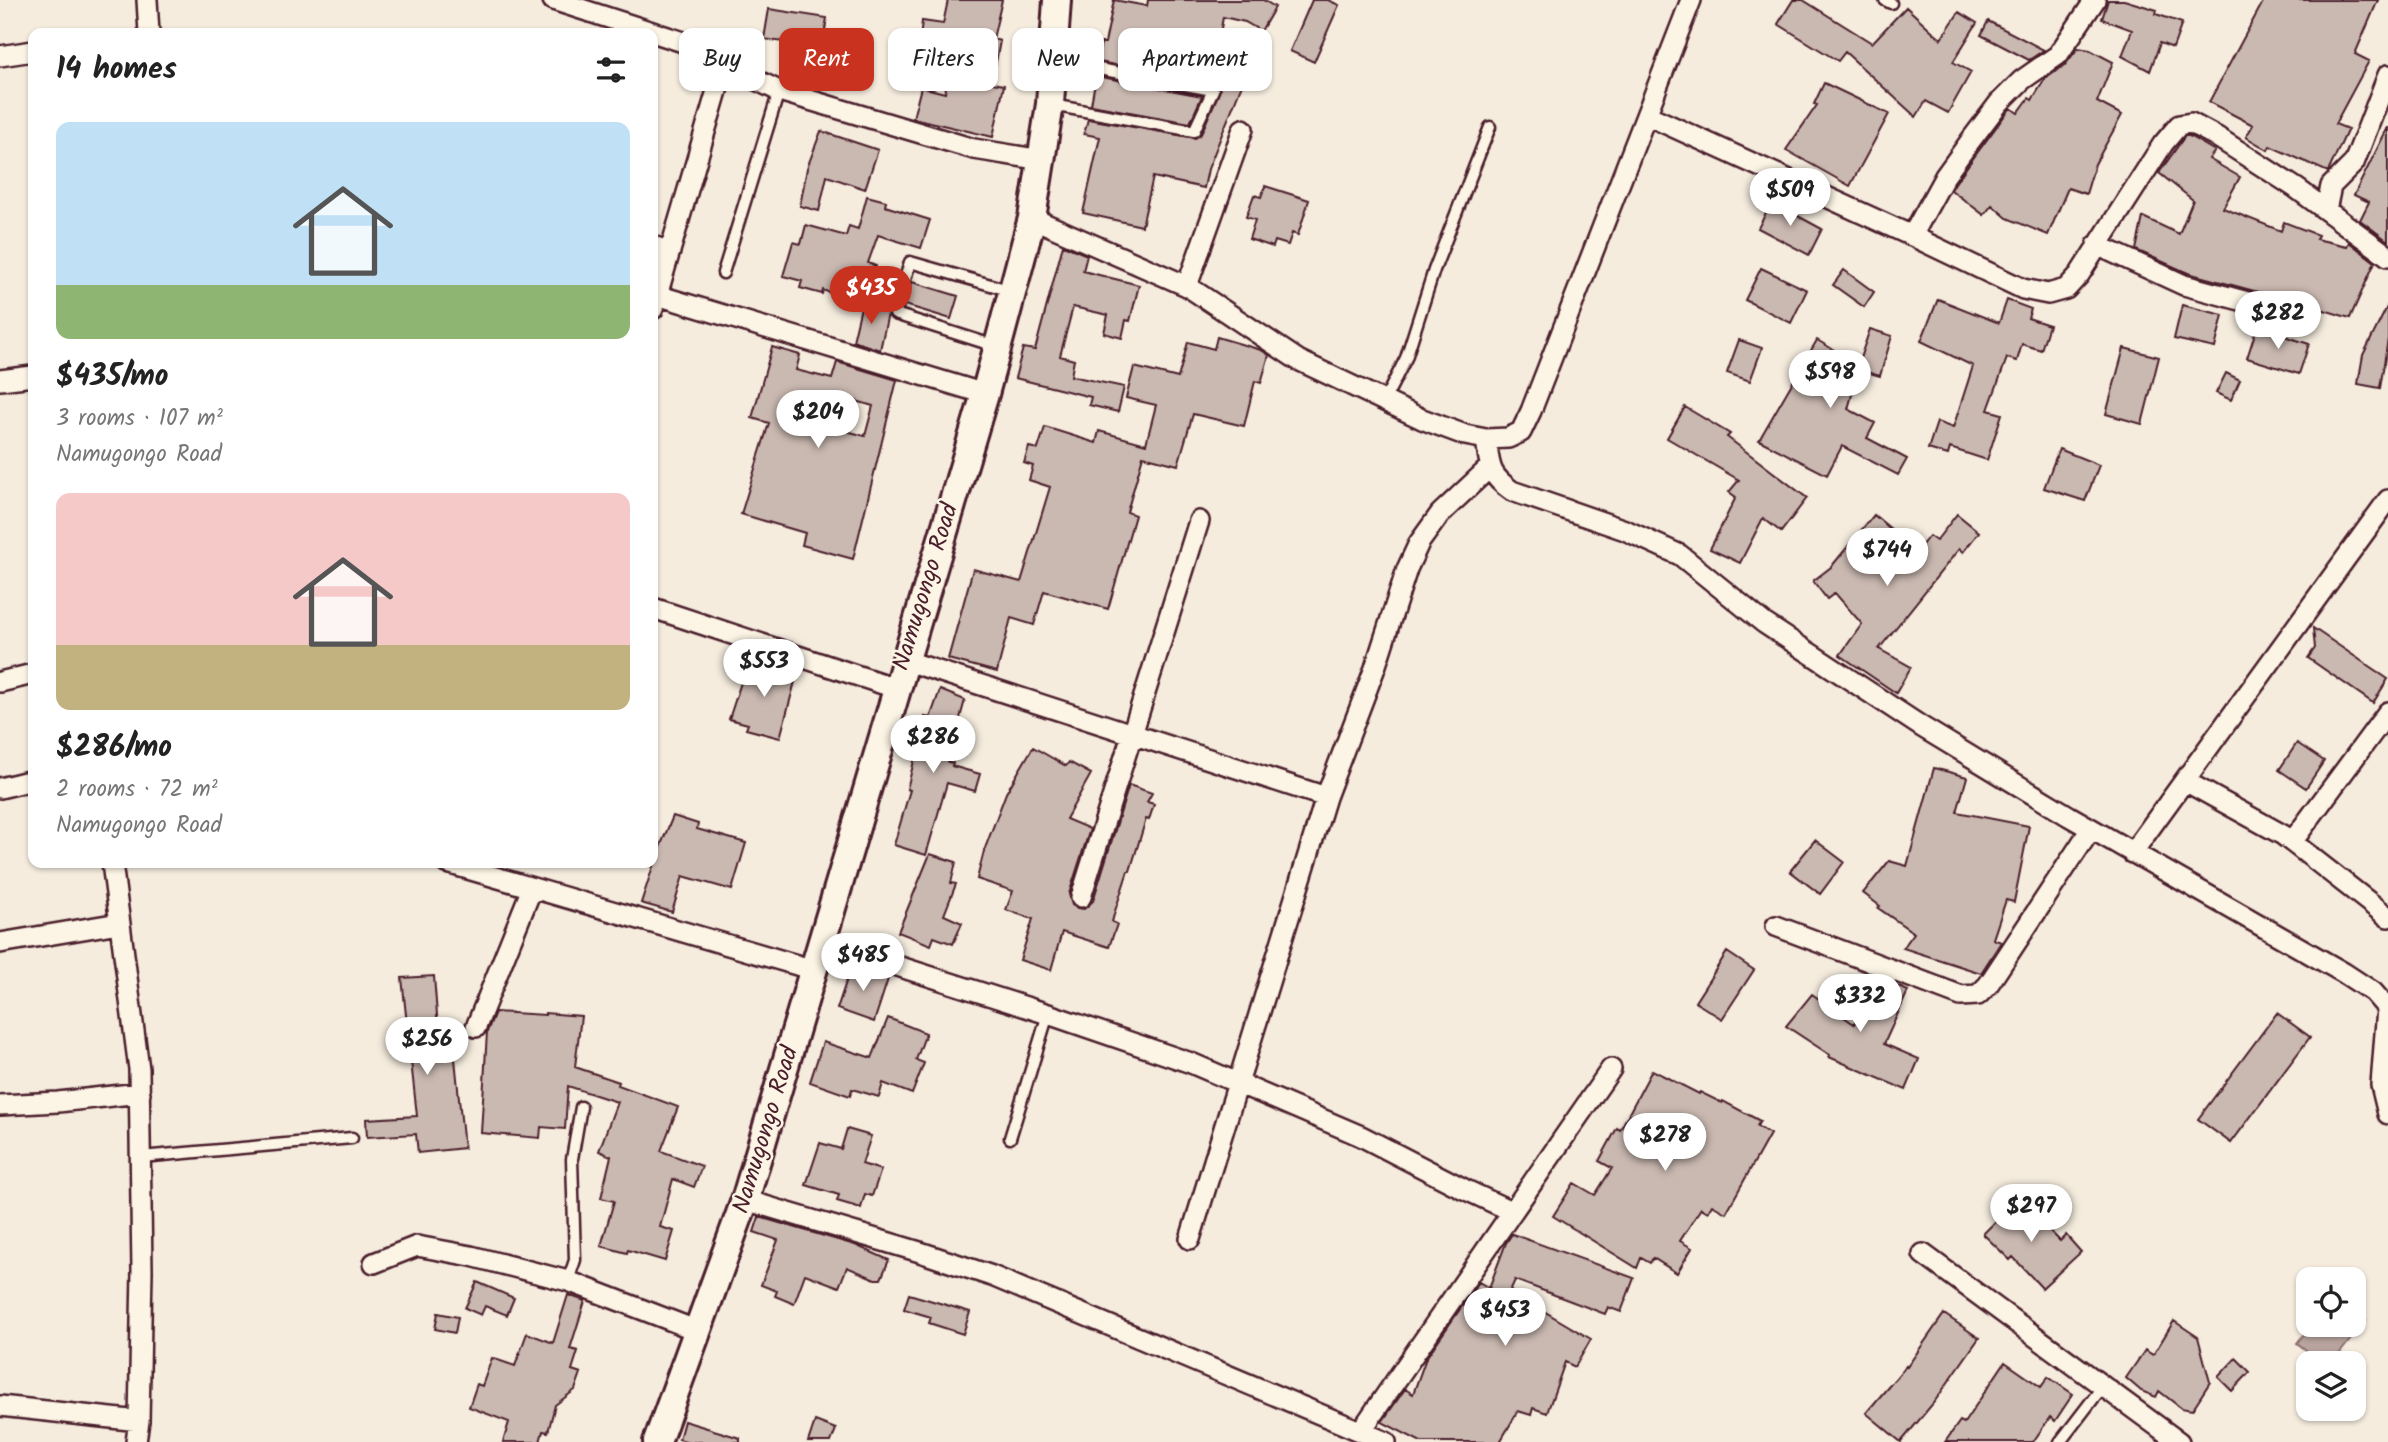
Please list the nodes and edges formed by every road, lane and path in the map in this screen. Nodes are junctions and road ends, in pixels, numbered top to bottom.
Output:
1 (147, 0) edge
2 (552, 0) edge
3 (1057, 0) edge
4 (2095, 0) edge
5 (1685, 2) edge
6 (149, 28) edge
7 (642, 28) edge
8 (1056, 28) edge
9 (658, 33) edge
10 (679, 39) edge
11 (28, 52) edge
12 (0, 56) edge
13 (1104, 70) edge
14 (2388, 75) edge
15 (765, 84) edge
16 (715, 91) edge
17 (779, 91) junction
18 (1052, 91) edge
19 (1051, 104) junction
20 (1647, 115) junction
21 (1490, 127) dead end
22 (1243, 129) dead end
23 (1042, 160) junction
24 (2326, 210) junction
25 (1032, 218) junction
26 (1912, 236) junction
27 (2098, 245) junction
28 (661, 249) edge
29 (2388, 256) edge
30 (723, 273) dead end
31 (658, 276) edge
32 (1187, 286) junction
33 (1013, 291) junction
34 (658, 303) edge
35 (2270, 308) dead end
36 (997, 347) junction
37 (28, 377) edge
38 (0, 380) edge
39 (985, 394) junction
40 (1384, 401) junction
41 (1486, 439) junction
42 (1490, 467) junction
43 (2388, 500) edge
44 (1199, 521) dead end
45 (658, 610) edge
46 (904, 660) junction
47 (28, 675) edge
48 (0, 682) edge
49 (895, 688) junction
50 (2388, 712) edge
51 (1131, 734) junction
52 (28, 781) edge
53 (2185, 781) junction
54 (0, 788) edge
55 (1326, 797) junction
56 (2091, 829) junction
57 (2292, 842) junction
58 (2133, 853) junction
59 (113, 868) edge
60 (464, 868) edge
61 (532, 888) junction
62 (1081, 897) dead end
63 (2388, 917) edge
64 (119, 923) junction
65 (1776, 926) dead end
66 (822, 942) junction
67 (0, 943) edge
68 (814, 970) junction
69 (1048, 1014) junction
70 (476, 1027) dead end
71 (1611, 1069) dead end
72 (1239, 1083) junction
73 (140, 1093) junction
74 (0, 1105) edge
75 (581, 1107) dead end
76 (2388, 1114) edge
77 (352, 1138) dead end
78 (1010, 1138) dead end
79 (141, 1157) junction
80 (745, 1200) junction
81 (1511, 1211) junction
82 (1190, 1239) dead end
83 (1923, 1254) dead end
84 (374, 1263) dead end
85 (568, 1281) junction
86 (698, 1331) junction
87 (2103, 1386) junction
88 (0, 1406) edge
89 (139, 1421) junction
90 (1361, 1431) junction
91 (136, 1442) edge
92 (657, 1442) edge
93 (1386, 1442) edge
94 (2060, 1442) edge
95 (2179, 1442) edge

1 - 6 street
2 - 7 street
3 - 8 main road, Namugongo Road
4 - 26 street
5 - 20 street
9 - 10 street
11 - 12 street
13 - 19 lane
14 - 24 street
15 - 17 street
16 - 28 street
17 - 23 street
17 - 30 lane
18 - 19 main road, Namugongo Road
19 - 23 main road, Namugongo Road
20 - 26 street
20 - 41 street
21 - 40 lane
22 - 32 street
23 - 25 main road, Namugongo Road
24 - 27 street
24 - 29 street
25 - 32 street
25 - 33 main road, Namugongo Road
26 - 27 street
27 - 35 street
28 - 31 street
32 - 40 street
33 - 36 main road, Namugongo Road
33 - 36 lane
34 - 39 street
36 - 39 main road, Namugongo Road
37 - 38 street
39 - 46 main road, Namugongo Road
40 - 41 street
41 - 42 street
42 - 55 street
42 - 56 street
43 - 53 street
44 - 51 street
45 - 49 street
46 - 49 main road, Namugongo Road
46 - 51 street
47 - 48 street
49 - 66 main road, Namugongo Road
50 - 57 street
51 - 55 street
51 - 62 street
52 - 54 street
53 - 57 street
53 - 58 street
55 - 72 street
56 - 58 street
56 - 65 street
57 - 63 street
58 - 76 street
59 - 64 street
60 - 61 street
61 - 68 street
61 - 70 street
64 - 67 street
64 - 73 street
66 - 68 main road, Namugongo Road
66 - 69 street
68 - 80 main road, Namugongo Road
69 - 72 street
69 - 78 lane
71 - 81 street
72 - 81 street
72 - 82 street
73 - 74 street
73 - 79 street
75 - 85 lane
77 - 79 lane
79 - 89 street
80 - 86 main road, Namugongo Road
80 - 90 street
81 - 90 street
83 - 87 street
84 - 85 street
85 - 86 street
86 - 92 main road, Namugongo Road
87 - 94 lane
87 - 95 street
88 - 89 street
89 - 91 street
90 - 93 street

